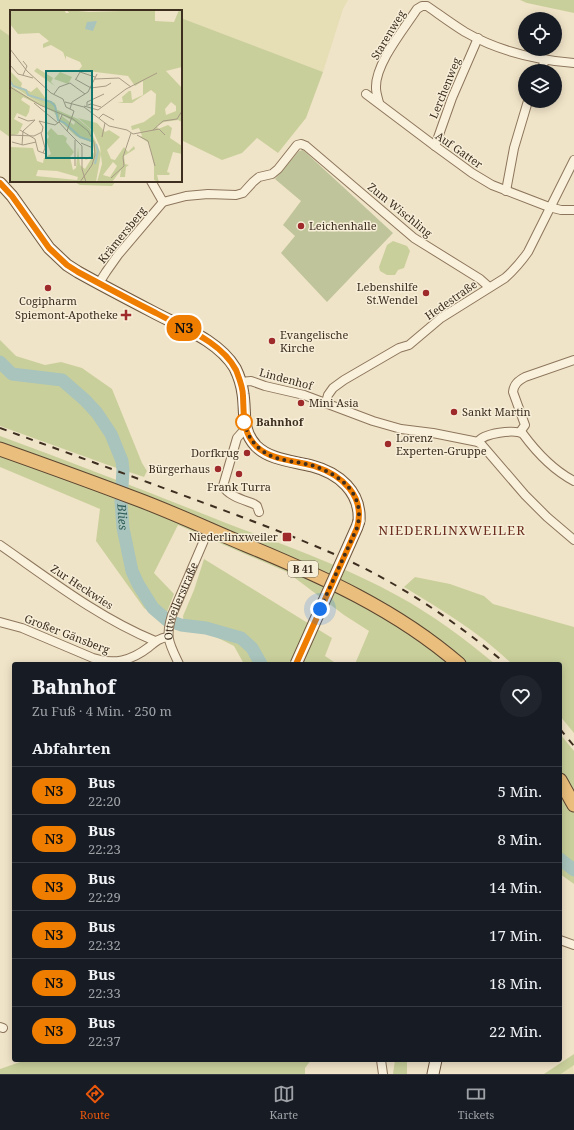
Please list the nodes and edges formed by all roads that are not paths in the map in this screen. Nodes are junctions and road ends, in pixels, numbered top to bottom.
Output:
1 (478, 38) junction
2 (545, 60) junction
3 (574, 63) edge
4 (544, 64) edge
5 (366, 94) dead end
6 (379, 103) junction
7 (526, 108) edge
8 (435, 146) junction
9 (574, 160) edge
10 (152, 182) edge
11 (0, 183) edge
12 (506, 191) junction
13 (163, 202) junction
14 (549, 207) junction
15 (574, 210) edge
16 (99, 283) junction
17 (489, 287) junction
18 (574, 360) edge
19 (240, 382) junction
20 (326, 402) junction
21 (245, 429) junction
22 (520, 432) junction
23 (478, 442) junction
24 (0, 449) edge
25 (574, 481) edge
26 (259, 512) dead end
27 (205, 538) dead end
28 (574, 540) edge
29 (0, 545) edge
30 (0, 622) edge
31 (168, 636) junction
32 (155, 641) junction
33 (178, 662) edge
34 (297, 662) edge
35 (456, 662) edge
36 (562, 783) edge
37 (574, 804) edge
38 (562, 941) edge
39 (574, 945) edge
40 (381, 1062) edge
41 (436, 1062) edge
42 (383, 1074) edge
43 (433, 1074) edge

1 - 2 street
1 - 6 street, Starenweg
1 - 8 street, Lerchenweg
2 - 3 street
2 - 4 street
5 - 6 street, Auf Gatter
6 - 8 street, Auf Gatter
7 - 12 street
8 - 12 street, Auf Gatter
9 - 14 street, Hedestraße
10 - 13 street
11 - 16 main road
12 - 14 street, Auf Gatter
13 - 16 street, Krämersberg
13 - 17 street, Zum Wischling
14 - 15 street, Auf Gatter
14 - 17 street, Hedestraße
16 - 19 main road
17 - 20 street, Hedestraße
18 - 22 street
19 - 20 street, Lindenhof
19 - 21 main road
20 - 23 street, Lindenhof
21 - 26 street
21 - 34 main road, bridge
22 - 23 street
22 - 25 street
23 - 28 street
24 - 35 highway, B 41
27 - 31 street, Ottweilerstraße
29 - 32 street, Zur Heckwies
30 - 32 street, Großer Gänsberg
31 - 32 street, Großer Gänsberg
31 - 33 street, Ottweilerstraße
36 - 37 highway
38 - 39 street
40 - 42 street
41 - 43 main road

